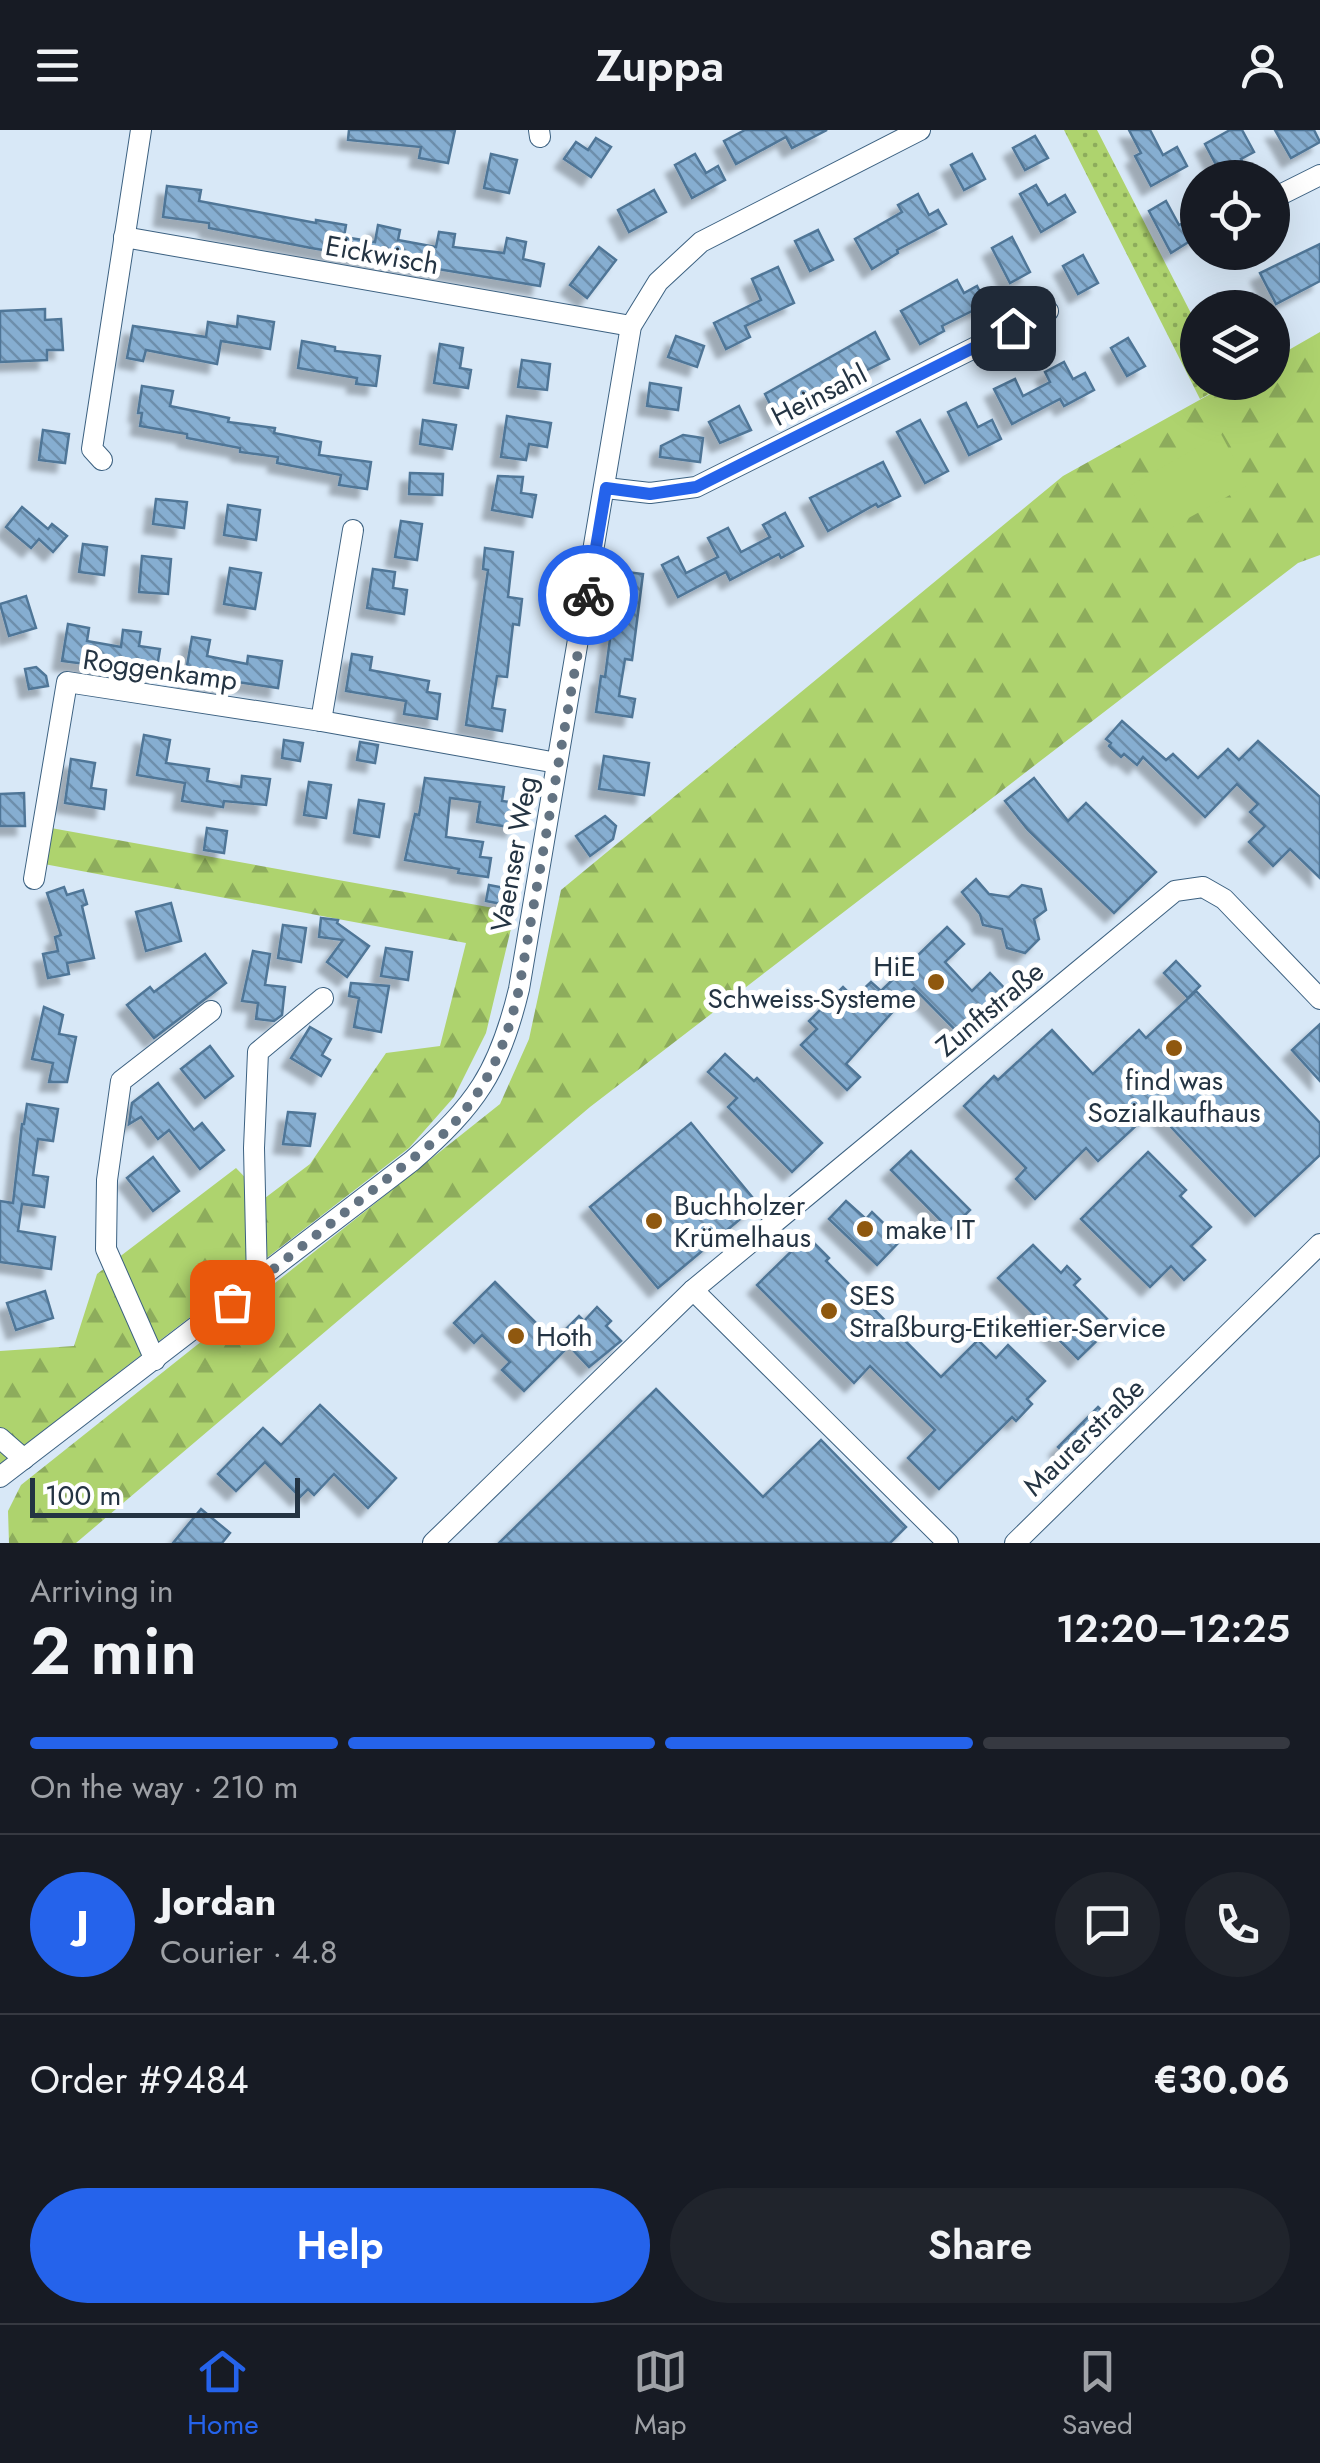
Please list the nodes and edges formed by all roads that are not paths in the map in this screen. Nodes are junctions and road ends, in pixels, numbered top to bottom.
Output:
1 (141, 130) edge
2 (920, 130) edge
3 (1320, 175) edge
4 (1290, 189) edge
5 (124, 237) junction
6 (1048, 310) dead end
7 (631, 326) junction
8 (102, 460) dead end
9 (606, 488) junction
10 (353, 530) dead end
11 (321, 721) junction
12 (558, 763) junction
13 (34, 879) dead end
14 (322, 998) dead end
15 (1320, 999) edge
16 (211, 1011) dead end
17 (1320, 1244) edge
18 (257, 1282) junction
19 (693, 1290) junction
20 (155, 1360) junction
21 (0, 1438) edge
22 (24, 1459) junction
23 (0, 1477) edge
24 (433, 1543) edge
25 (948, 1543) edge
26 (1015, 1543) edge

1 - 5 street
2 - 7 street, Vaenser Weg
3 - 4 street
5 - 7 street, Eickwisch
5 - 8 street
6 - 9 street, Heinsahl
7 - 9 street, Vaenser Weg
9 - 12 street, Vaenser Weg
10 - 11 street
11 - 12 street, Roggenkamp
11 - 13 street, Roggenkamp
12 - 18 street, Vaenser Weg
14 - 18 street
15 - 19 street, Zunftstraße
16 - 20 street
17 - 26 street, Maurerstraße
18 - 20 street, Vaenser Weg
19 - 24 street, Zunftstraße
19 - 25 street
20 - 22 street, Vaenser Weg
21 - 22 street
22 - 23 street, Vaenser Weg

